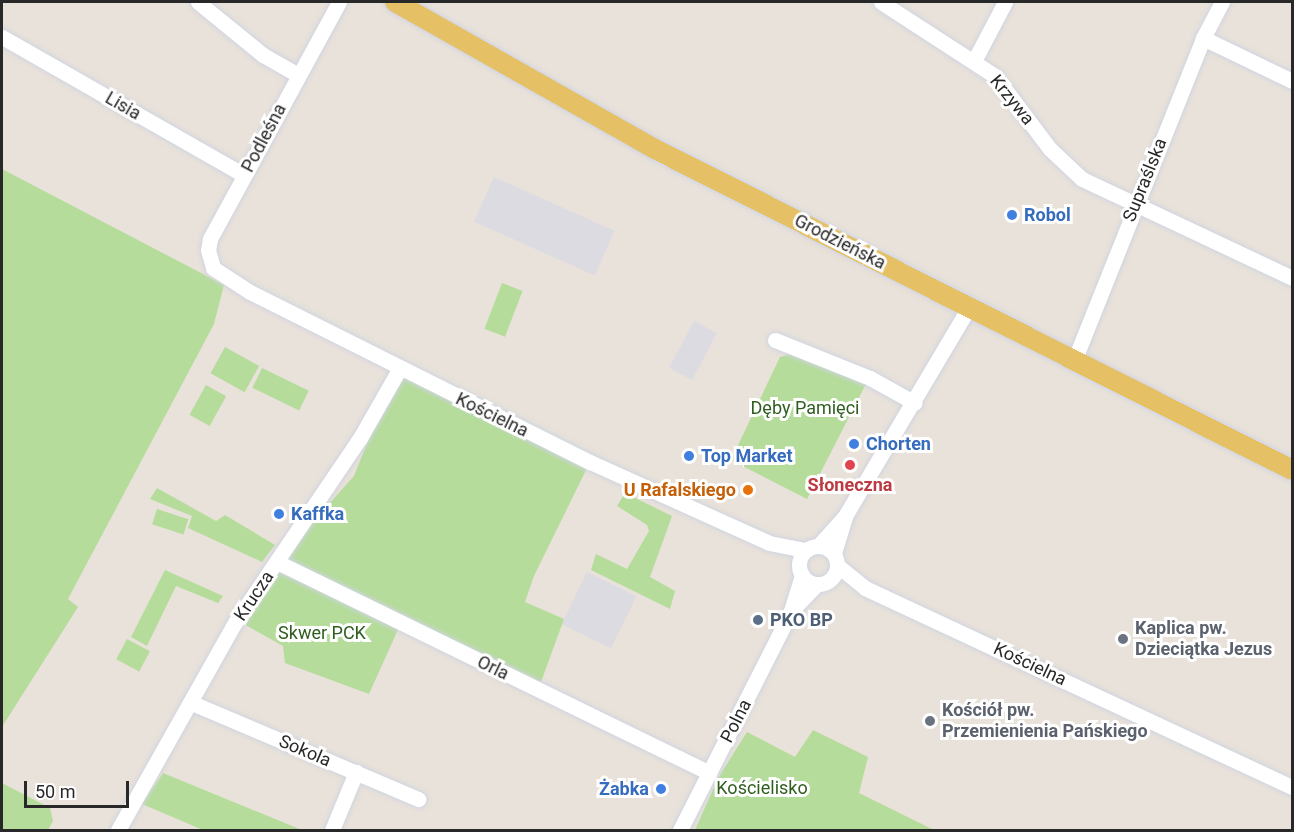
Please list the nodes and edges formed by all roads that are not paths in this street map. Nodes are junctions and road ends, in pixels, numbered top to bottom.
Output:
1 (198, 2) edge
2 (339, 2) edge
3 (395, 2) edge
4 (881, 2) edge
5 (1005, 2) edge
6 (1222, 2) edge
7 (2, 37) edge
8 (1203, 38) junction
9 (974, 61) junction
10 (298, 75) junction
11 (1293, 81) edge
12 (244, 175) junction
13 (1135, 206) junction
14 (220, 276) joint
15 (1293, 278) edge
16 (969, 307) junction
17 (775, 340) dead end
18 (1074, 361) junction
19 (400, 368) junction
20 (915, 403) junction
21 (1293, 470) edge
22 (845, 516) junction
23 (769, 543) junction
24 (812, 548) junction
25 (836, 560) junction
26 (277, 562) junction
27 (800, 570) junction
28 (824, 582) junction
29 (865, 588) junction
30 (791, 612) junction
31 (192, 703) junction
32 (356, 772) junction
33 (709, 773) junction
34 (1293, 787) edge
35 (418, 799) dead end
36 (118, 831) edge
37 (332, 831) edge
38 (680, 831) edge

1 - 10 street
2 - 10 street, Podleśna
3 - 16 main road, Grodzieńska
4 - 9 street, Krzywa
5 - 9 street
6 - 8 street, Supraślska
7 - 12 street, Lisia
8 - 11 street
8 - 13 street, Supraślska
9 - 13 street, Krzywa
10 - 12 street, Podleśna
12 - 14 street, Podleśna
13 - 15 street, Krzywa
13 - 18 street, Supraślska
14 - 19 street, Kościelna
16 - 18 main road, Grodzieńska
16 - 20 street
17 - 20 street
18 - 21 main road, Grodzieńska
19 - 23 street, Kościelna
19 - 26 street, Krucza
20 - 22 street
22 - 24 street
22 - 25 street
23 - 24 street, Kościelna
23 - 27 street, Kościelna
24 - 25 street, Kościelna
24 - 27 street, Polna
25 - 28 street, Polna
25 - 29 street, Kościelna
26 - 31 street, Krucza
26 - 33 street, Orla
27 - 28 street, Kościelna
27 - 30 street, Polna
28 - 29 street, Kościelna
28 - 30 street, Polna
29 - 34 street, Kościelna
30 - 33 street, Polna
31 - 32 street, Sokola
31 - 36 street, Krucza
32 - 35 street, Sokola
32 - 37 street
33 - 38 street, Polna

